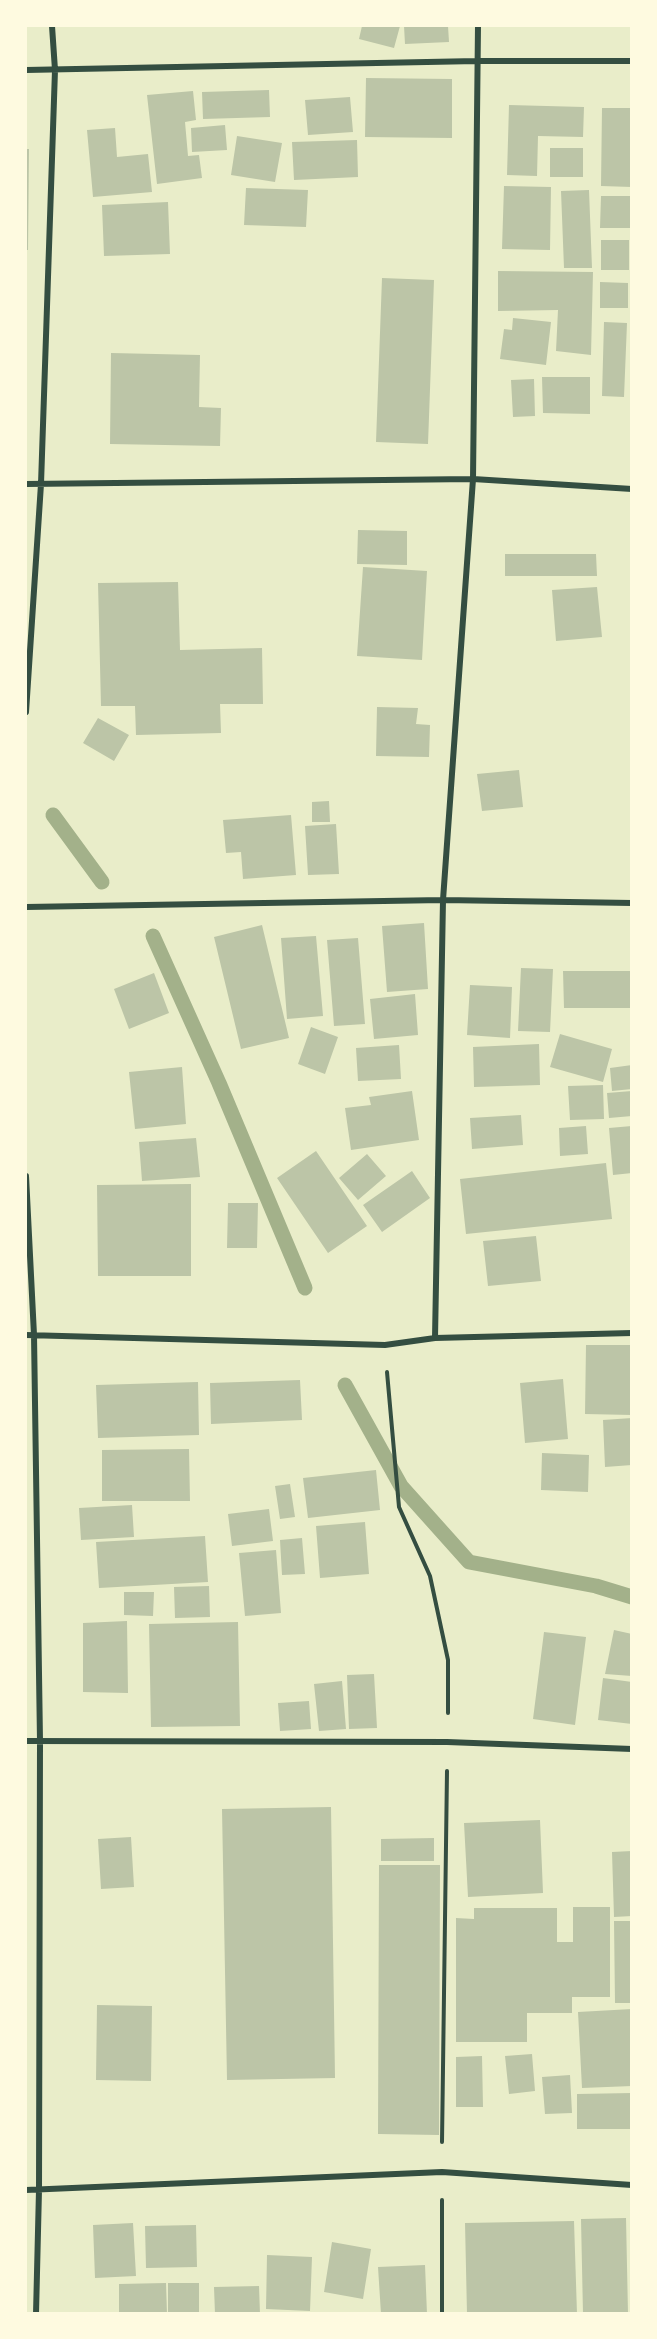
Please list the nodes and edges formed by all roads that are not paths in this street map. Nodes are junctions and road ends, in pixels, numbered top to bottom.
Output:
1 (52, 26) edge
2 (478, 26) edge
3 (477, 61) junction
4 (632, 61) edge
5 (26, 70) edge
6 (55, 70) junction
7 (473, 479) junction
8 (26, 484) edge
9 (41, 484) junction
10 (632, 489) edge
11 (26, 712) edge
12 (443, 900) junction
13 (632, 903) edge
14 (26, 907) edge
15 (26, 1176) edge
16 (632, 1333) edge
17 (26, 1335) edge
18 (34, 1335) junction
19 (435, 1338) junction
20 (26, 1741) edge
21 (40, 1741) junction
22 (632, 1749) edge
23 (632, 2185) edge
24 (26, 2190) edge
25 (39, 2190) junction
26 (36, 2313) edge

1 - 6 street
2 - 3 street
3 - 4 street
3 - 6 street
3 - 7 street
5 - 6 street
6 - 9 street
7 - 9 street
7 - 10 street
7 - 12 street
8 - 9 street
9 - 11 street
12 - 13 street
12 - 14 street
12 - 19 street
15 - 18 street
16 - 19 street
17 - 18 street
18 - 19 street
18 - 21 street
20 - 21 street
21 - 22 street
21 - 25 street
23 - 25 street
24 - 25 street
25 - 26 street

